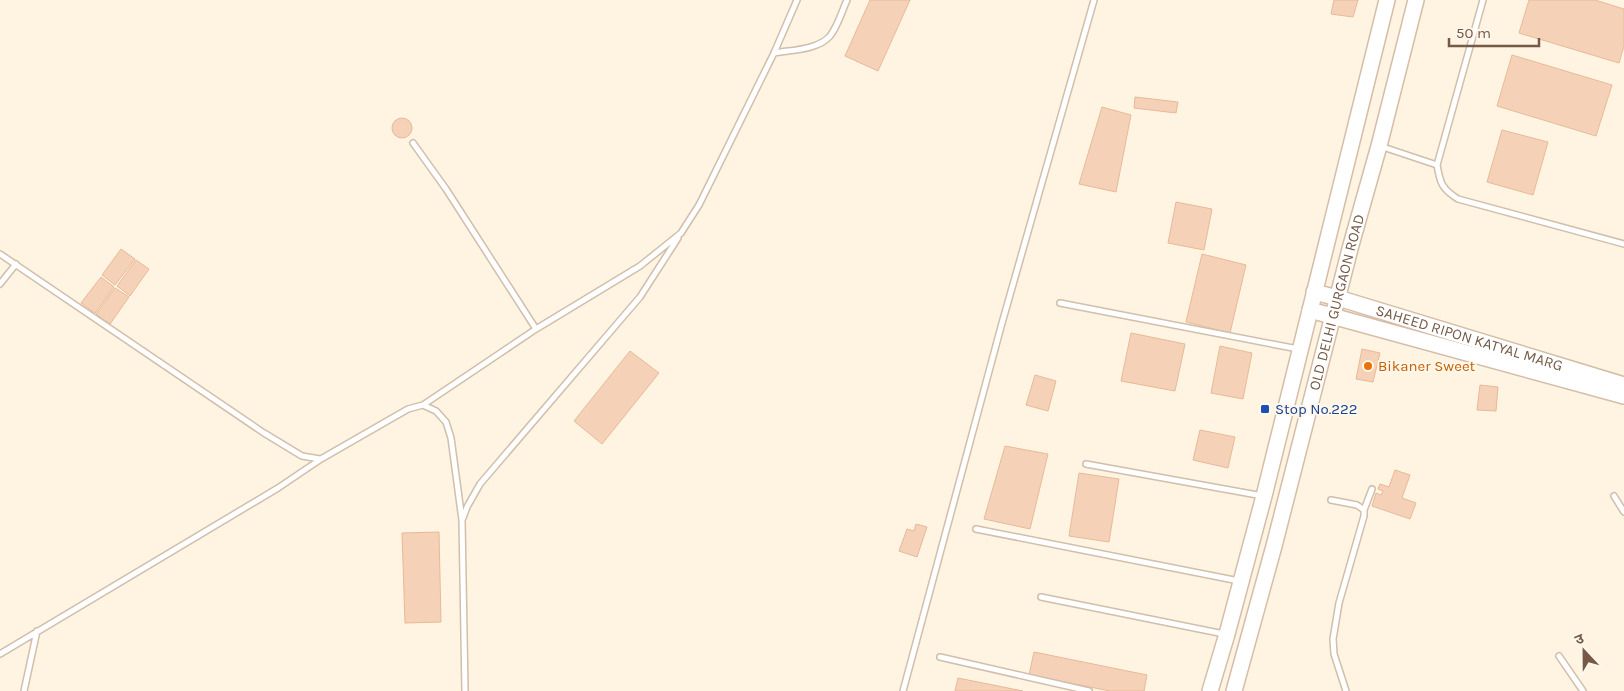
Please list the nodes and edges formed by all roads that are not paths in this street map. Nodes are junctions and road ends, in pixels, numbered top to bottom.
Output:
1 (797, 0) edge
2 (848, 0) edge
3 (1094, 0) edge
4 (1387, 0) edge
5 (1416, 0) edge
6 (1484, 0) edge
7 (774, 53) junction
8 (413, 142) dead end
9 (1379, 146) junction
10 (1437, 164) junction
11 (681, 234) junction
12 (1624, 244) edge
13 (0, 254) edge
14 (16, 264) junction
15 (0, 284) edge
16 (1314, 292) junction
17 (1338, 298) junction
18 (1060, 303) dead end
19 (1310, 310) junction
20 (1333, 317) junction
21 (536, 328) junction
22 (1301, 349) junction
23 (1624, 385) edge
24 (1624, 396) edge
25 (422, 405) junction
26 (321, 459) junction
27 (1086, 464) dead end
28 (1372, 489) dead end
29 (1264, 496) junction
30 (1614, 496) dead end
31 (1331, 500) dead end
32 (1364, 510) junction
33 (1624, 512) edge
34 (462, 520) junction
35 (976, 529) dead end
36 (1242, 581) junction
37 (1041, 598) dead end
38 (37, 631) junction
39 (1227, 634) junction
40 (0, 654) edge
41 (1559, 656) dead end
42 (940, 657) dead end
43 (24, 691) edge
44 (465, 691) edge
45 (904, 691) edge
46 (1089, 691) edge
47 (1210, 691) edge
48 (1234, 691) edge
49 (1346, 691) edge
50 (1582, 691) edge

1 - 7 lane
2 - 7 lane
3 - 45 lane
4 - 16 main road, OLD DELHI GURGAON ROAD
5 - 9 main road, OLD DELHI GURGAON ROAD
6 - 10 lane
7 - 11 lane
8 - 21 lane
9 - 10 lane
9 - 17 main road, OLD DELHI GURGAON ROAD
10 - 12 lane
11 - 21 lane
11 - 34 lane
13 - 14 lane
14 - 15 lane
14 - 26 lane
16 - 17 main road, SAHEED RIPON KATYAL MARG
16 - 19 main road, OLD DELHI GURGAON ROAD
17 - 20 main road, OLD DELHI GURGAON ROAD
17 - 23 main road, SAHEED RIPON KATYAL MARG
18 - 22 lane
19 - 20 main road, SAHEED RIPON KATYAL MARG
19 - 22 main road, OLD DELHI GURGAON ROAD
20 - 24 main road, SAHEED RIPON KATYAL MARG
20 - 48 main road, OLD DELHI GURGAON ROAD
21 - 25 lane
22 - 29 main road, OLD DELHI GURGAON ROAD
25 - 26 lane
25 - 34 lane
26 - 38 lane
27 - 29 lane
28 - 32 lane
29 - 36 main road, OLD DELHI GURGAON ROAD
30 - 33 lane
31 - 32 lane
32 - 49 lane
34 - 44 lane
35 - 36 lane
36 - 39 main road, OLD DELHI GURGAON ROAD
37 - 39 lane
38 - 40 lane
38 - 43 lane
39 - 47 main road, OLD DELHI GURGAON ROAD
41 - 50 lane
42 - 46 lane

